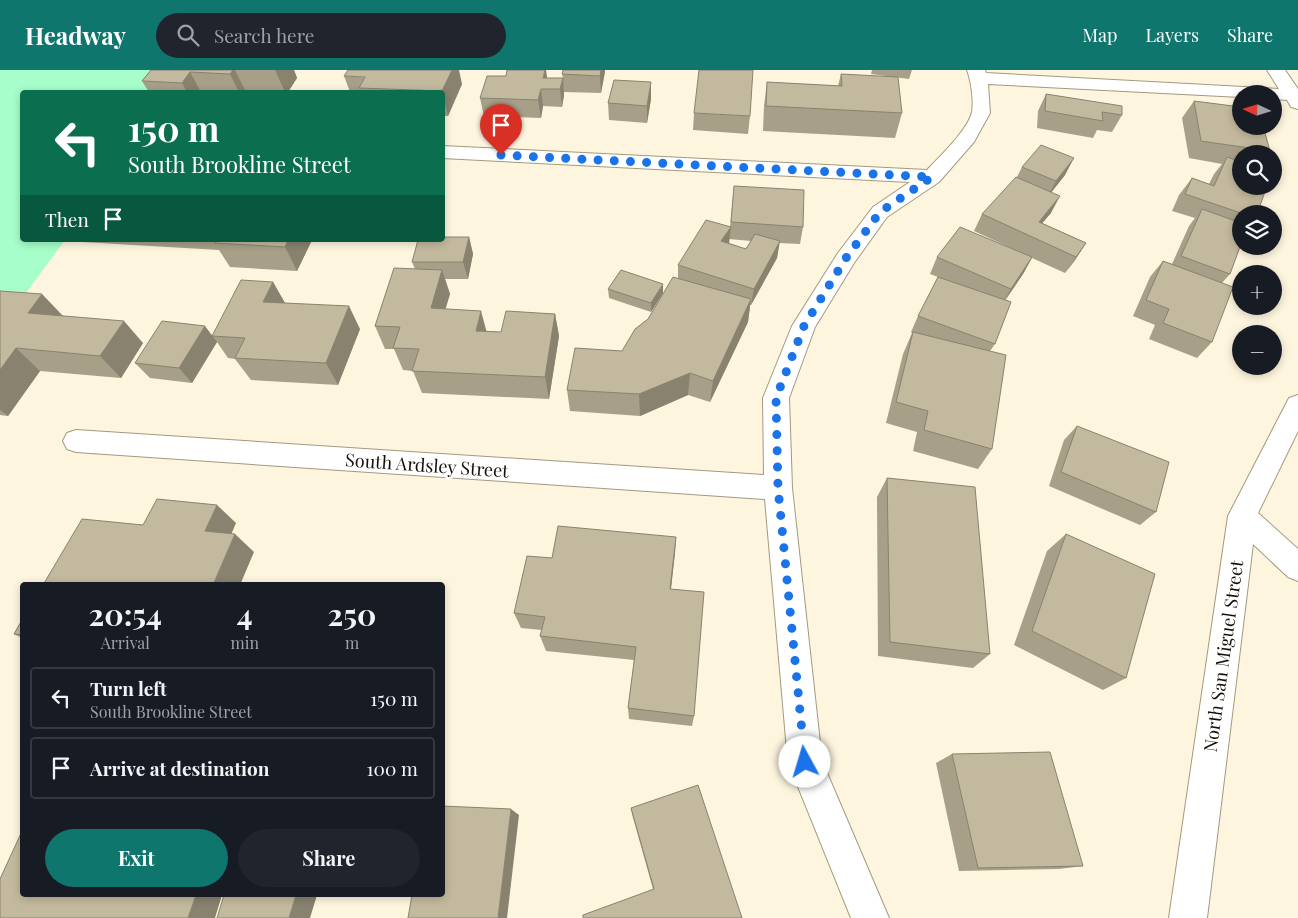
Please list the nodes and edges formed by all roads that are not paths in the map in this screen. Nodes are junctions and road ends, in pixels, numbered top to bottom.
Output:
1 (1276, 70) edge
2 (978, 74) edge
3 (1296, 97) edge
4 (445, 152) edge
5 (932, 177) junction
6 (1298, 405) edge
7 (76, 441) dead end
8 (778, 488) junction
9 (1242, 516) junction
10 (1298, 568) edge
11 (870, 918) edge
12 (1188, 918) edge

1 - 3 street
2 - 3 street
2 - 5 street
4 - 5 street
5 - 8 street
6 - 9 street, North San Miguel Street
7 - 8 street, South Ardsley Street
8 - 11 street
9 - 10 street
9 - 12 street, North San Miguel Street

